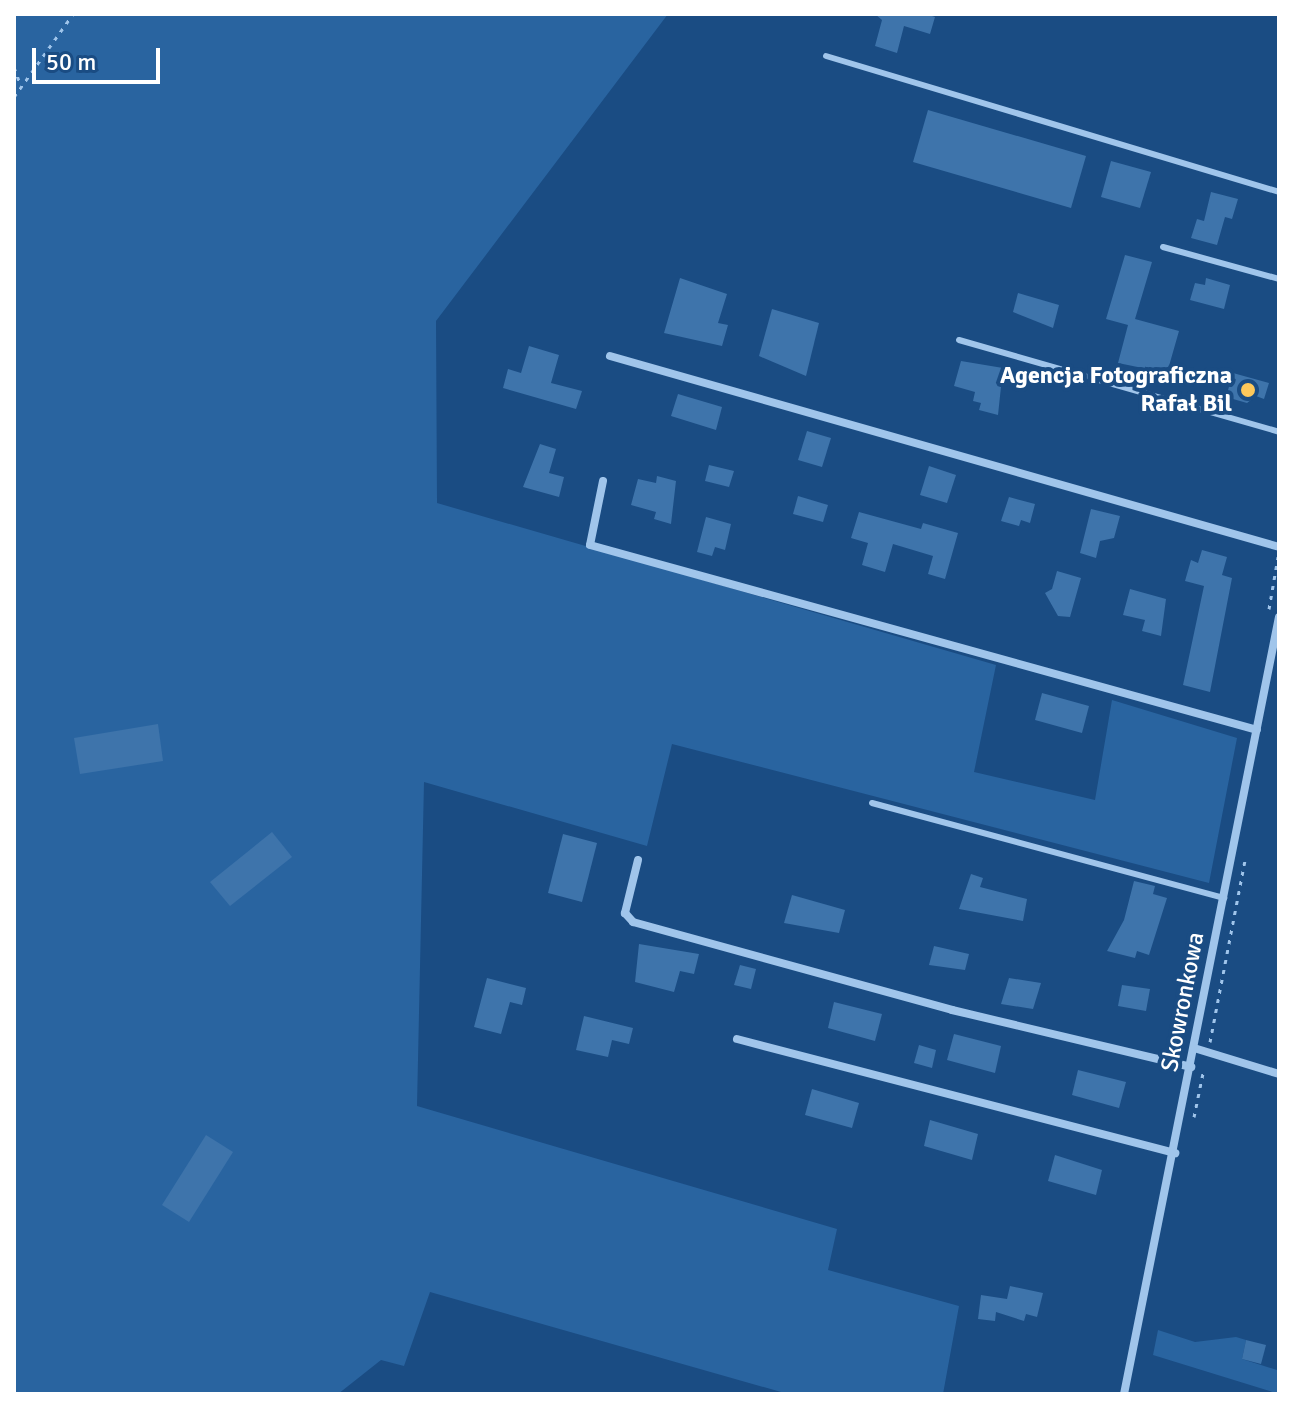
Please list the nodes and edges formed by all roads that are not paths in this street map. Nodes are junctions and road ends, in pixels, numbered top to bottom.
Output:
1 (826, 56) dead end
2 (1279, 192) edge
3 (1163, 247) dead end
4 (1279, 279) edge
5 (959, 340) dead end
6 (610, 356) dead end
7 (1279, 432) edge
8 (603, 481) dead end
9 (1279, 547) edge
10 (1279, 617) edge
11 (1257, 730) junction
12 (872, 803) dead end
13 (638, 860) dead end
14 (1224, 898) junction
15 (737, 1039) dead end
16 (1194, 1048) junction
17 (1191, 1067) junction
18 (1279, 1074) edge
19 (1175, 1153) junction
20 (1124, 1394) edge

1 - 2 lane
3 - 4 lane
5 - 7 lane
6 - 9 street
8 - 11 street
10 - 11 street, Skowronkowa
11 - 14 street, Skowronkowa
12 - 14 lane
13 - 17 street
14 - 16 street, Skowronkowa
15 - 19 street
16 - 17 street, Skowronkowa
16 - 18 street
17 - 19 street, Skowronkowa
19 - 20 street, Skowronkowa

